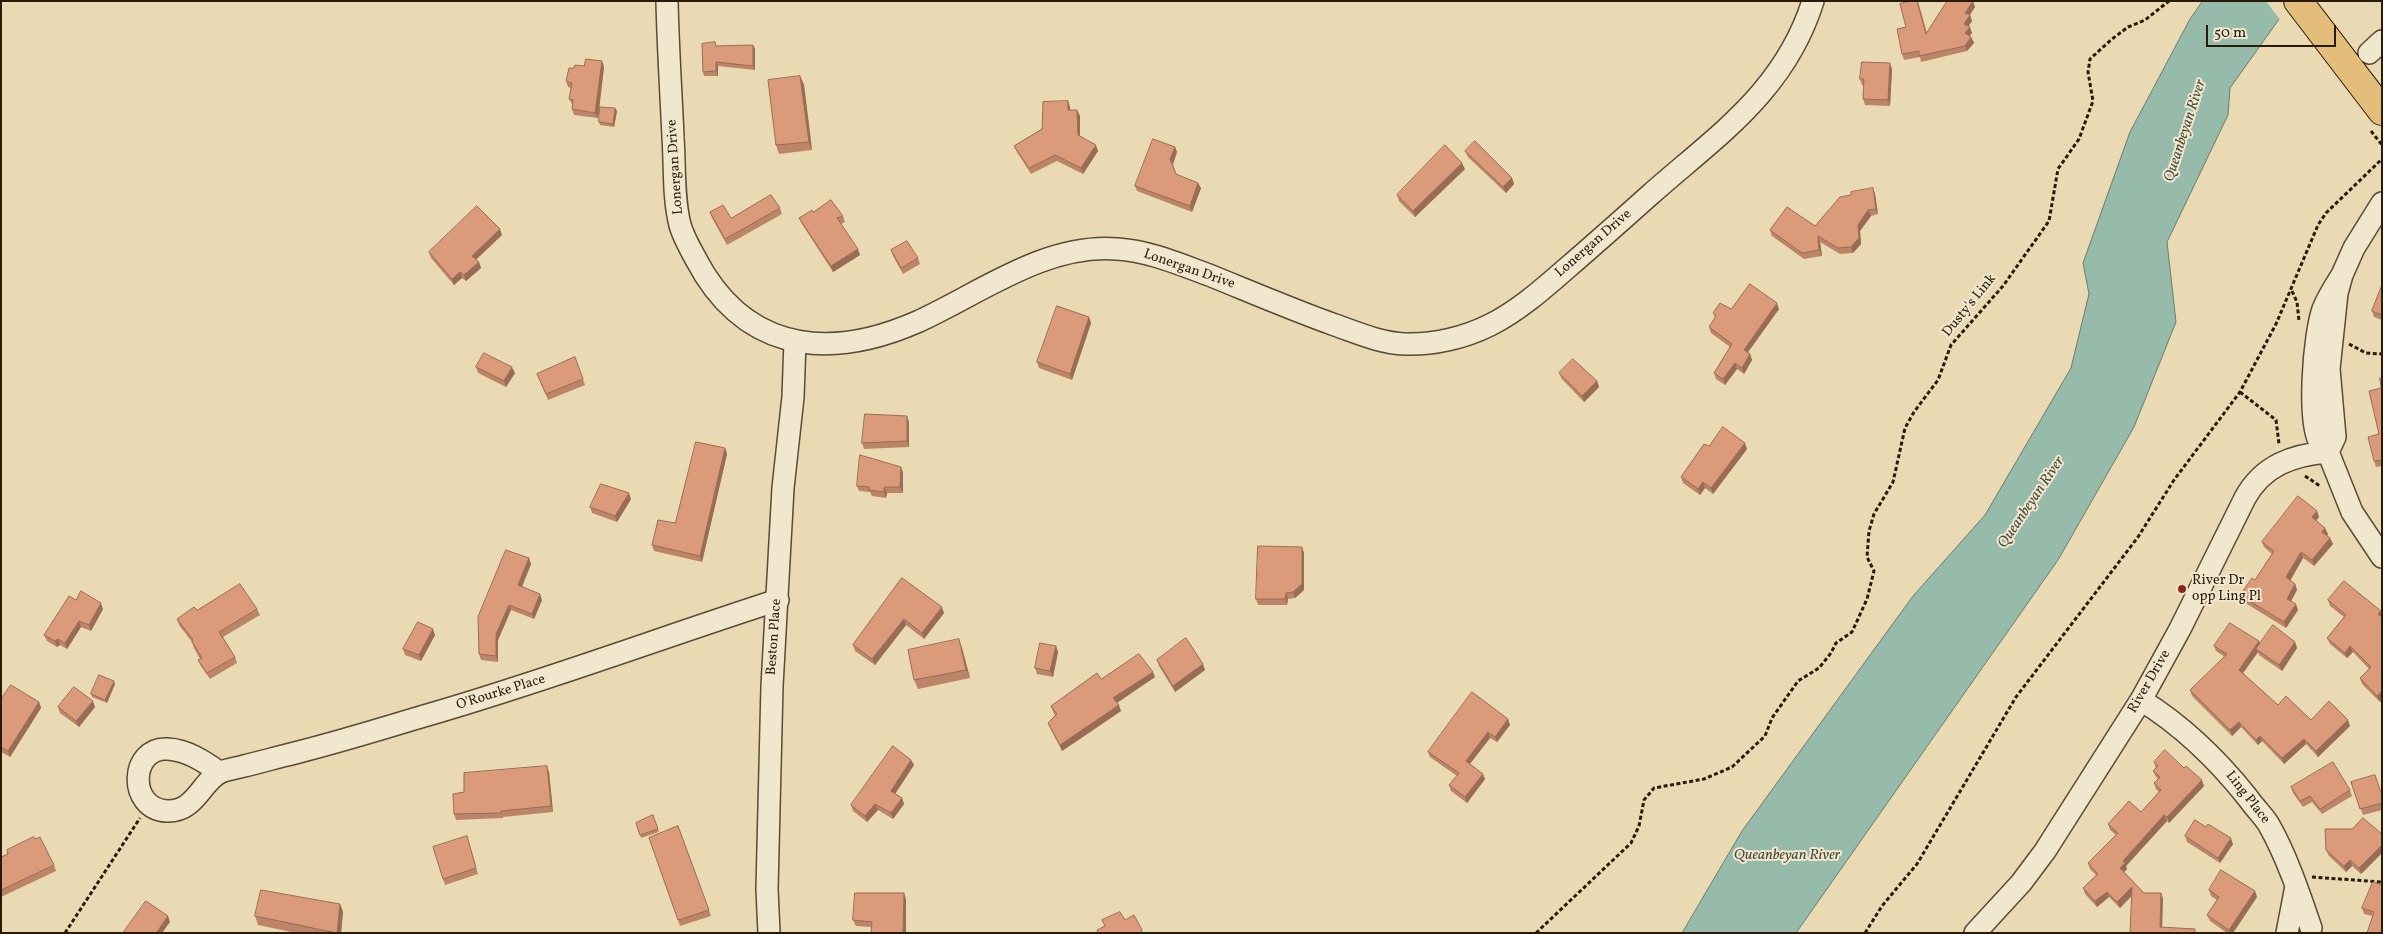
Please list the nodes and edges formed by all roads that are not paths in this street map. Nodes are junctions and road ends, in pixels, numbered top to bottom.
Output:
1 (667, 1) edge
2 (1813, 1) edge
3 (2298, 1) edge
4 (2382, 111) edge
5 (2382, 203) edge
6 (795, 341) junction
7 (2328, 452) junction
8 (2382, 556) edge
9 (778, 600) junction
10 (2141, 700) junction
11 (219, 772) junction
12 (2294, 880) junction
13 (2311, 928) dead end
14 (768, 933) edge
15 (1975, 933) edge
16 (2287, 933) edge

1 - 6 street, Lonergan Drive
2 - 6 street, Lonergan Drive
3 - 4 main road
5 - 7 street
6 - 9 street, Beston Place
7 - 8 street
7 - 10 street, River Drive
9 - 11 street, O'Rourke Place
9 - 14 street, Beston Place
10 - 12 street, Ling Place
10 - 15 street, River Drive
11 - 11 street
12 - 13 street, Ling Place
12 - 16 street

